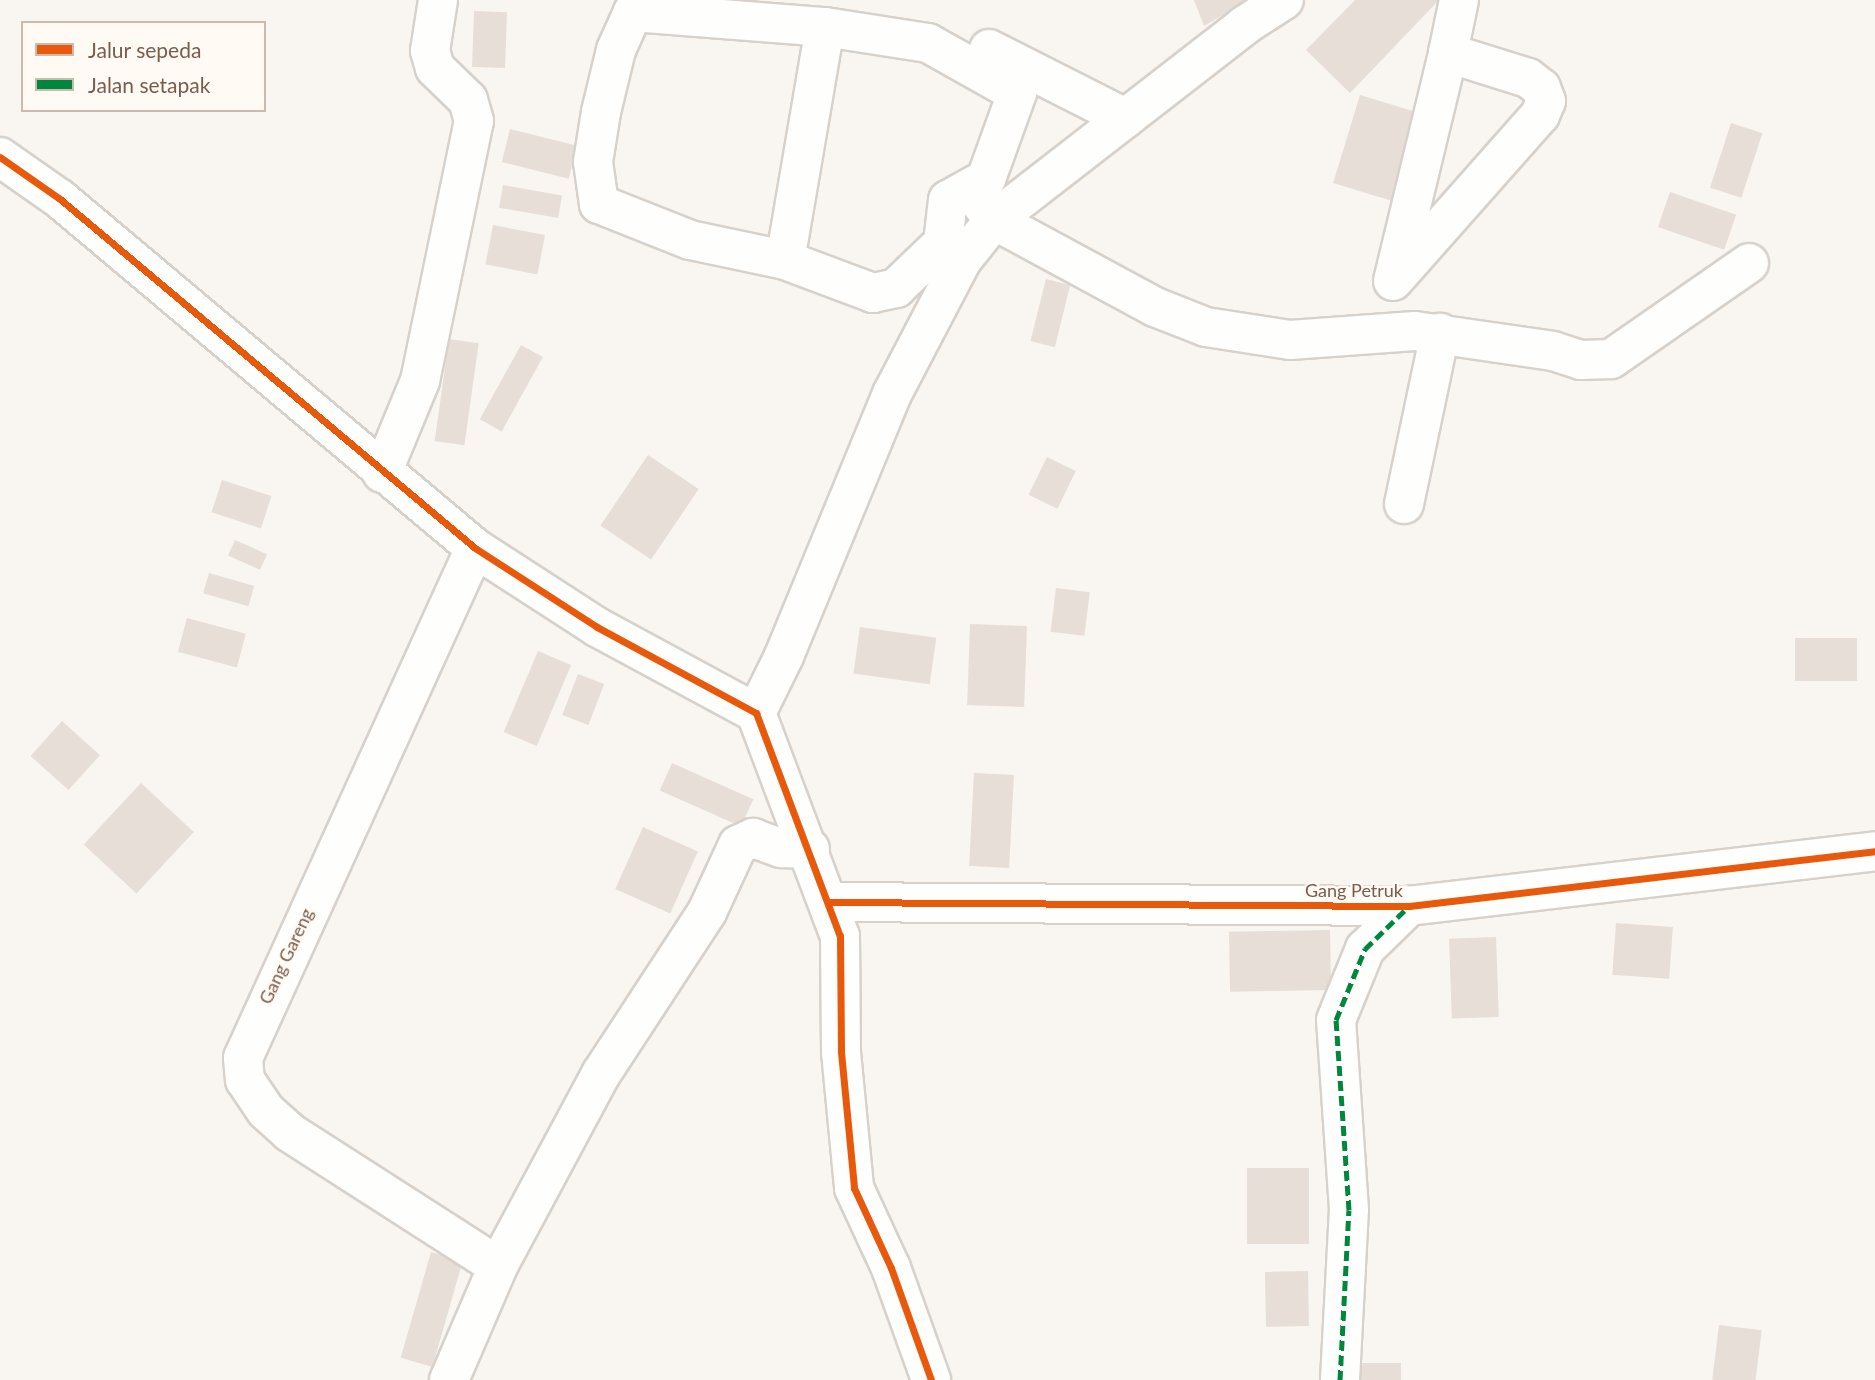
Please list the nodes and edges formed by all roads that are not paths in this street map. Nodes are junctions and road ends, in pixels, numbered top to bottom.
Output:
1 (438, 0) edge
2 (791, 0) edge
3 (1284, 0) edge
4 (1459, 0) edge
5 (825, 27) junction
6 (1448, 53) junction
7 (1125, 118) junction
8 (0, 157) edge
9 (977, 181) junction
10 (994, 220) junction
11 (953, 252) junction
12 (785, 260) junction
13 (1749, 263) dead end
14 (1393, 281) junction
15 (1378, 333) junction
16 (1440, 333) junction
17 (382, 473) junction
18 (1404, 504) dead end
19 (475, 548) junction
20 (756, 713) junction
21 (810, 849) junction
22 (1875, 851) edge
23 (829, 902) junction
24 (1409, 906) junction
25 (498, 1266) junction
26 (449, 1380) edge
27 (931, 1380) edge
28 (1340, 1380) edge

1 - 17 street
2 - 7 street
3 - 7 street
4 - 6 street
5 - 9 street
5 - 12 street
5 - 12 street
6 - 14 street
6 - 14 street
7 - 10 street
8 - 17 street
9 - 10 street
9 - 11 street
10 - 11 street
10 - 15 street
11 - 12 street
11 - 20 street
13 - 16 street
14 - 15 street
15 - 16 street
16 - 18 street
17 - 19 street
19 - 20 street
19 - 25 street, Gang Gareng
20 - 21 street
21 - 23 street
21 - 25 street
22 - 24 street, Gang Petruk
23 - 24 street, Gang Petruk
23 - 27 street
24 - 28 street
25 - 26 street

